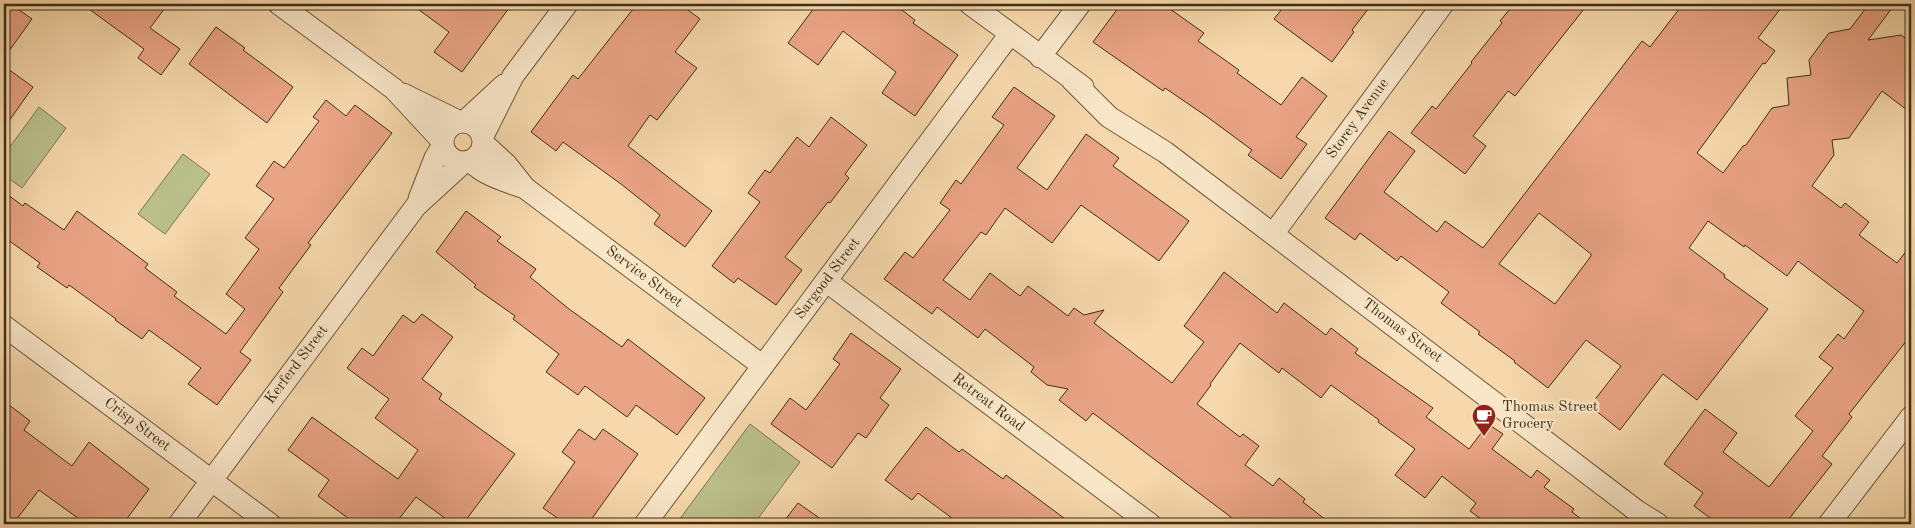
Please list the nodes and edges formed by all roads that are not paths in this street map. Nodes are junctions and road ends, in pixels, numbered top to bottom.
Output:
1 (279, 4) edge
2 (567, 4) edge
3 (970, 4) edge
4 (1080, 4) edge
5 (1443, 4) edge
6 (1010, 34) junction
7 (1040, 57) junction
8 (513, 76) junction
9 (394, 89) junction
10 (462, 122) junction
11 (484, 140) junction
12 (443, 143) junction
13 (466, 162) junction
14 (525, 188) junction
15 (416, 206) junction
16 (1273, 234) junction
17 (826, 281) junction
18 (4, 326) edge
19 (763, 366) junction
20 (1911, 416) edge
21 (211, 480) junction
22 (1644, 518) edge
23 (179, 524) edge
24 (270, 524) edge
25 (645, 524) edge
26 (1150, 524) edge
27 (1658, 524) edge
28 (1829, 524) edge

1 - 9 street
2 - 8 street
3 - 6 street, Thomas Street
4 - 7 street
5 - 16 street, Storey Avenue
6 - 7 street, Thomas Street
6 - 17 street, Sargood Street
7 - 16 street, Thomas Street
8 - 10 street
8 - 11 street
9 - 10 street
9 - 12 street
10 - 11 street
10 - 12 street
11 - 13 street
11 - 14 street, Service Street
12 - 13 street
12 - 15 street, Kerferd Street
13 - 14 street, Service Street
13 - 15 street, Kerferd Street
14 - 19 street, Service Street
15 - 21 street, Kerferd Street
16 - 22 street, Thomas Street
17 - 19 street, Sargood Street
17 - 26 street, Retreat Road
18 - 21 street, Crisp Street
19 - 25 street, Sargood Street
20 - 28 street
21 - 23 street, Kerferd Street
21 - 24 street, Crisp Street
22 - 27 street, Thomas Street

